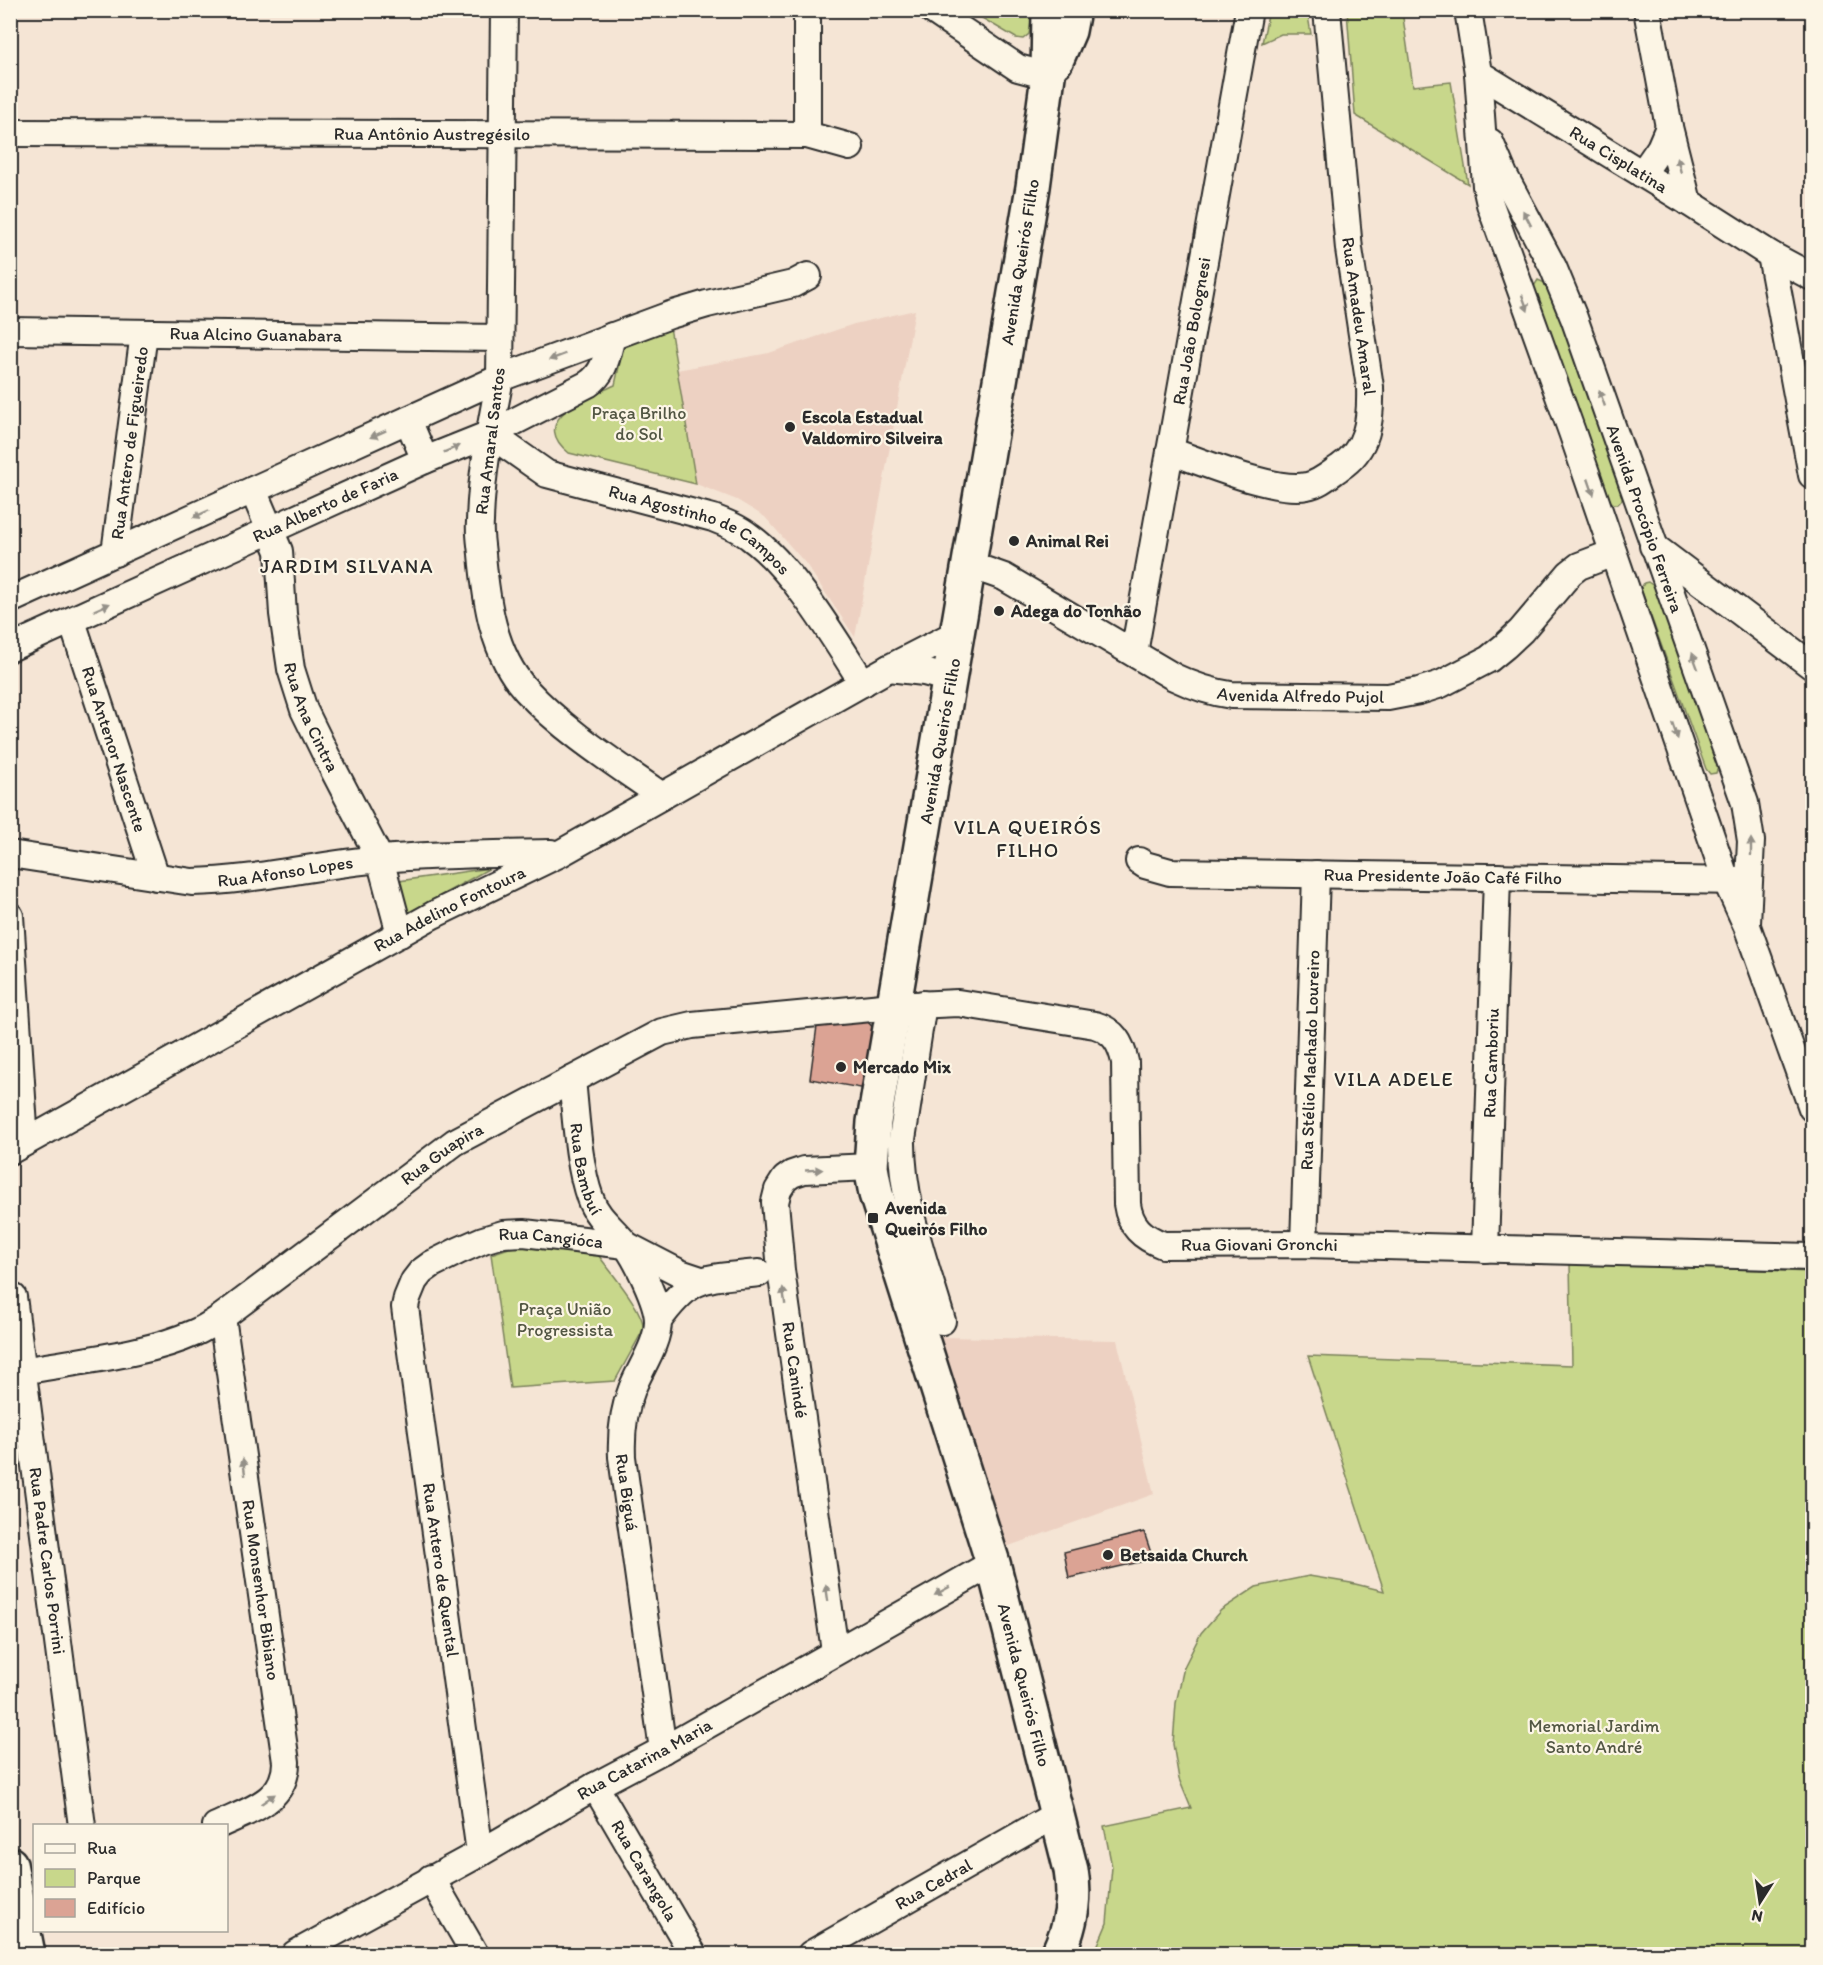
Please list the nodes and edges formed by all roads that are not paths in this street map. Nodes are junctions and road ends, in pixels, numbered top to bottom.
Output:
1 (504, 10) edge
2 (807, 10) edge
3 (932, 10) edge
4 (1049, 10) edge
5 (1073, 10) edge
6 (1249, 10) edge
7 (1327, 10) edge
8 (1468, 10) edge
9 (1647, 10) edge
10 (1478, 73) junction
11 (1048, 76) junction
12 (1482, 125) junction
13 (1669, 127) junction
14 (10, 132) edge
15 (502, 134) junction
16 (807, 135) junction
17 (849, 147) dead end
18 (1642, 174) junction
19 (1688, 202) junction
20 (1771, 255) junction
21 (808, 276) dead end
22 (1812, 277) edge
23 (10, 331) edge
24 (144, 333) junction
25 (612, 336) junction
26 (500, 338) junction
27 (500, 378) junction
28 (408, 420) junction
29 (490, 434) junction
30 (1170, 451) junction
31 (425, 460) junction
32 (1812, 475) edge
33 (253, 490) junction
34 (271, 531) junction
35 (1653, 546) junction
36 (115, 553) junction
37 (1613, 553) junction
38 (970, 565) junction
39 (10, 600) edge
40 (72, 621) junction
41 (959, 632) junction
42 (10, 648) edge
43 (1134, 653) junction
44 (1812, 666) edge
45 (889, 668) junction
46 (950, 680) junction
47 (862, 683) junction
48 (662, 796) junction
49 (561, 853) junction
50 (10, 854) edge
51 (380, 859) junction
52 (1139, 861) dead end
53 (1316, 874) junction
54 (156, 877) junction
55 (1497, 877) junction
56 (1738, 881) junction
57 (10, 915) edge
58 (400, 934) junction
59 (908, 1005) junction
60 (572, 1080) junction
61 (1812, 1108) edge
62 (18, 1147) edge
63 (871, 1167) junction
64 (1304, 1244) junction
65 (626, 1245) junction
66 (1485, 1249) junction
67 (1812, 1257) edge
68 (759, 1273) dead end
69 (700, 1280) junction
70 (411, 1288) joint
71 (13, 1296) dead end
72 (222, 1317) junction
73 (658, 1321) junction
74 (942, 1322) dead end
75 (22, 1371) junction
76 (993, 1563) junction
77 (835, 1651) junction
78 (663, 1750) junction
79 (595, 1786) junction
80 (1057, 1814) junction
81 (82, 1824) edge
82 (220, 1824) edge
83 (480, 1852) junction
84 (10, 1864) edge
85 (431, 1878) junction
86 (22, 1918) edge
87 (27, 1954) edge
88 (296, 1954) edge
89 (475, 1954) edge
90 (693, 1954) edge
91 (810, 1954) edge
92 (1058, 1954) edge

1 - 15 street, Rua Amaral Santos
2 - 16 street
3 - 11 street
4 - 11 main road, Avenida Queirós Filho
5 - 11 main road, Avenida Queirós Filho
6 - 30 street, Rua João Bolognesi
7 - 30 street, Rua Amadeu Amaral
8 - 10 street
9 - 13 street
10 - 12 street, Avenida Procópio Ferreira
10 - 18 street, Rua Cisplatina
11 - 38 main road, Avenida Queirós Filho
35 -> 12 street, Avenida Procópio Ferreira
12 -> 37 street, Avenida Procópio Ferreira
13 - 18 street
19 -> 13 street
14 - 15 street, Rua Antônio Austregésilo
15 - 16 street, Rua Antônio Austregésilo
15 - 26 street, Rua Amaral Santos
16 - 17 street, Rua Antônio Austregésilo
18 - 19 street, Rua Cisplatina
19 - 20 street, Rua Cisplatina
20 - 22 street, Rua Cisplatina
20 - 32 street
21 - 25 street
23 - 24 street, Rua Alcino Guanabara
24 - 26 street, Rua Alcino Guanabara
24 - 36 street, Rua Antero de Figueiredo
25 -> 27 street
25 - 29 street, Rua Alberto de Faria
26 - 27 street, Rua Amaral Santos
27 - 28 street
27 - 29 street, Rua Amaral Santos
28 - 31 street
28 -> 33 street
31 -> 29 street, Rua Alberto de Faria
29 - 47 street, Rua Agostinho de Campos
29 - 48 street, Rua Amaral Santos
30 - 43 street, Rua João Bolognesi
31 - 34 street, Rua Alberto de Faria
33 - 34 street, Rua Ana Cintra
33 -> 36 street
40 -> 34 street, Rua Alberto de Faria
34 - 51 street, Rua Ana Cintra
35 - 37 street
35 - 44 street
56 -> 35 street, Avenida Procópio Ferreira
36 - 39 street
37 - 43 street, Avenida Alfredo Pujol
37 -> 56 street, Avenida Procópio Ferreira
38 - 41 main road, Avenida Queirós Filho
38 - 43 street, Avenida Alfredo Pujol
40 - 42 street, Rua Alberto de Faria
40 - 54 street, Rua Antenor Nascente
41 - 45 street, Rua Adelino Fontoura
41 - 46 main road, Avenida Queirós Filho
45 - 46 street
45 - 47 street, Rua Adelino Fontoura
46 - 59 main road, Avenida Queirós Filho
47 - 48 street, Rua Adelino Fontoura
48 - 49 street, Rua Adelino Fontoura
49 - 51 street, Rua Afonso Lopes
49 - 58 street, Rua Adelino Fontoura
50 - 54 street, Rua Afonso Lopes
51 - 54 street, Rua Afonso Lopes
51 - 58 street, Rua Ana Cintra
52 - 53 street, Rua Presidente João Café Filho
53 - 55 street, Rua Presidente João Café Filho
53 - 64 street, Rua Stélio Machado Loureiro
55 - 56 street, Rua Presidente João Café Filho
55 - 66 street, Rua Camboriu
56 - 61 street, Avenida Procópio Ferreira
57 - 62 street
58 - 62 street, Rua Adelino Fontoura
59 - 60 street, Rua Guapira
59 - 63 main road, Avenida Queirós Filho
59 - 64 street, Rua Giovani Gronchi
59 - 74 street, Avenida Queirós Filho
60 - 65 street, Rua Bambuí
60 - 72 street, Rua Guapira
63 - 76 main road, Avenida Queirós Filho
77 -> 63 street, Rua Canindé
64 - 66 street, Rua Giovani Gronchi
65 - 69 street, Rua Cangióca
65 - 70 street, Rua Cangióca
65 - 73 street, Rua Biguá
66 - 67 street, Rua Giovani Gronchi
68 - 69 street, Rua Cangióca
69 - 73 street
70 - 83 street, Rua Antero de Quental
71 - 75 street, Rua Padre Carlos Porrini
72 - 75 street, Rua Guapira
82 -> 72 street, Rua Monsenhor Bibiano
73 - 78 street, Rua Biguá
75 - 81 street, Rua Padre Carlos Porrini
76 -> 77 street, Rua Catarina Maria
76 - 80 main road, Avenida Queirós Filho
77 - 78 street, Rua Catarina Maria
78 - 79 street, Rua Catarina Maria
79 - 83 street, Rua Catarina Maria
79 - 90 street, Rua Carangola
80 - 91 street, Rua Cedral
80 - 92 main road, Avenida Queirós Filho
83 - 85 street, Rua Catarina Maria
84 - 86 main road
85 - 88 street, Rua Catarina Maria
85 - 89 street
86 - 87 main road

